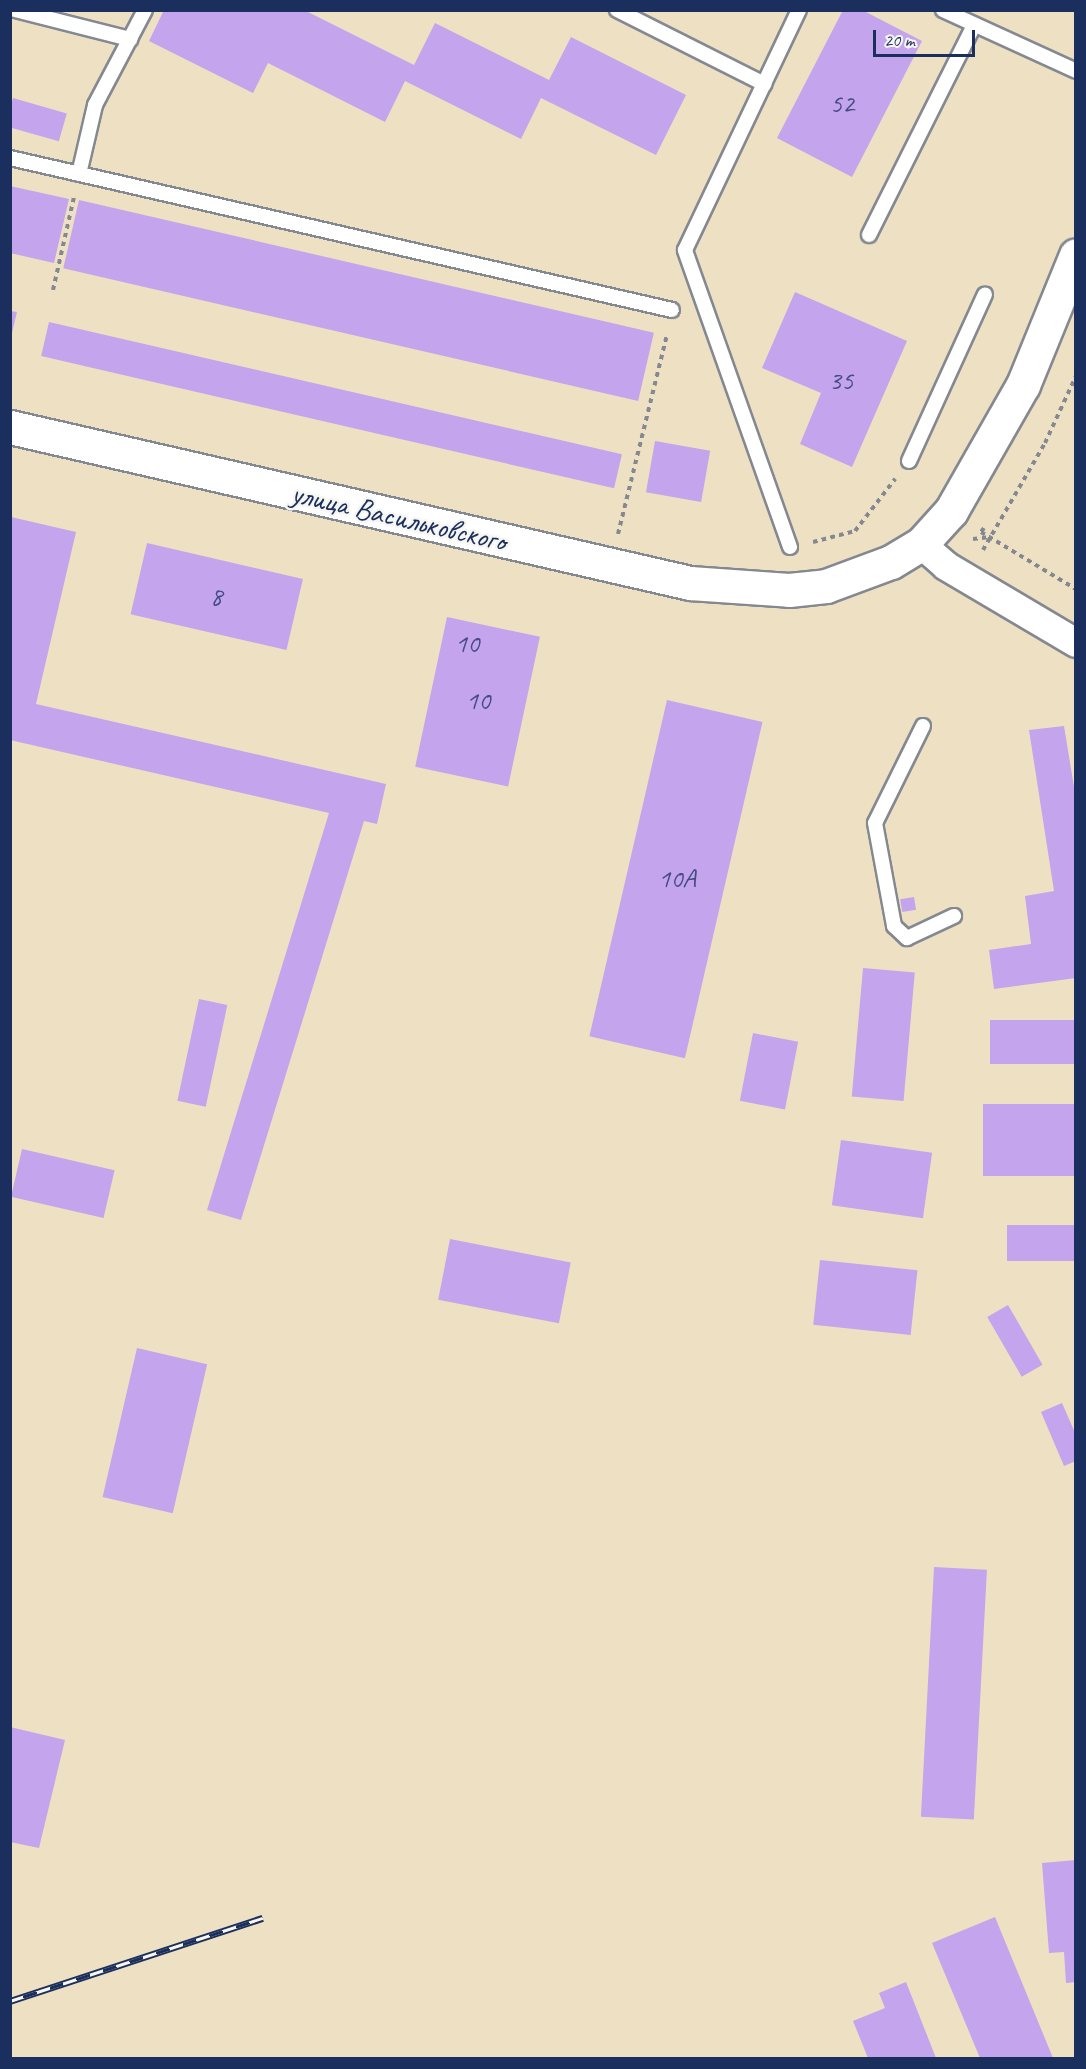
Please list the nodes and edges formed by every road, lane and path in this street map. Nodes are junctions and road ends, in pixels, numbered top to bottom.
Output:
1 (15, 10) edge
2 (145, 10) edge
3 (617, 10) edge
4 (799, 10) edge
5 (944, 10) edge
6 (69, 17) edge
7 (974, 24) junction
8 (130, 39) junction
9 (1076, 71) edge
10 (764, 84) junction
11 (10, 158) edge
12 (79, 174) junction
13 (869, 235) dead end
14 (1076, 255) edge
15 (52, 290) dead end
16 (985, 294) dead end
17 (1068, 297) edge
18 (672, 310) joint
19 (1076, 376) edge
20 (10, 428) edge
21 (909, 462) joint
22 (987, 522) dead end
23 (991, 537) junction
24 (921, 543) junction
25 (790, 548) joint
26 (992, 556) dead end
27 (610, 566) junction
28 (1076, 589) edge
29 (1076, 643) edge
30 (923, 726) dead end
31 (954, 916) dead end

1 - 6 lane
2 - 8 lane
3 - 10 lane
4 - 10 lane
5 - 7 lane
6 - 8 lane
7 - 9 lane
7 - 13 lane
8 - 12 lane
10 - 25 lane
11 - 12 lane
12 - 15 path
12 - 18 lane
14 - 17 street, улица Васильковского
16 - 21 lane
17 - 24 street, улица Васильковского
18 - 27 path
19 - 23 path
20 - 27 street, улица Васильковского
21 - 25 path
22 - 23 path
23 - 26 path
23 - 28 path
24 - 27 street, улица Васильковского
24 - 29 street
30 - 31 lane

